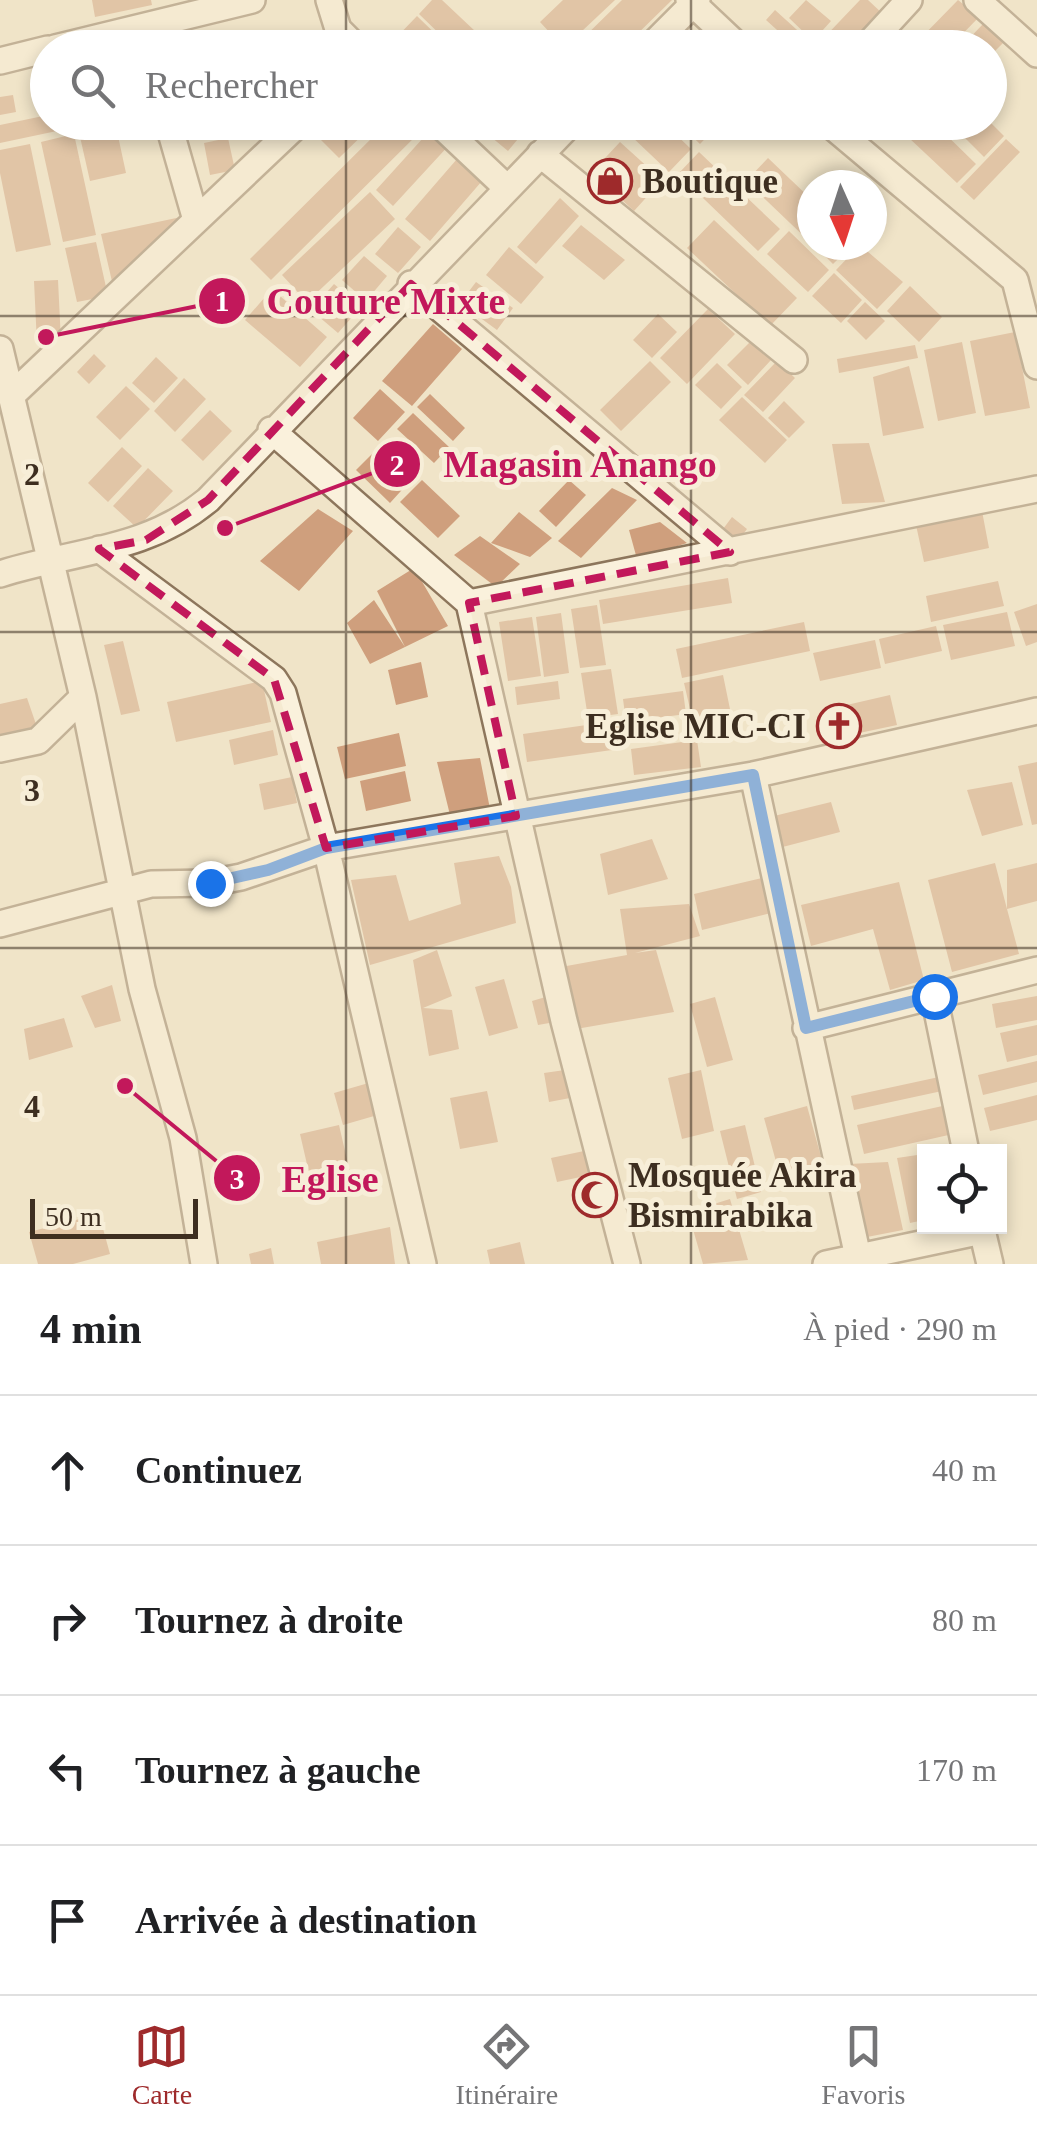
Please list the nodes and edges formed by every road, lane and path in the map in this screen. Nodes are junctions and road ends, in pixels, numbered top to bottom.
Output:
1 (252, 0) edge
2 (328, 0) edge
3 (909, 0) edge
4 (977, 0) edge
5 (692, 2) edge
6 (161, 30) edge
7 (339, 30) edge
8 (665, 30) edge
9 (721, 30) edge
10 (882, 30) edge
11 (30, 53) edge
12 (1037, 54) edge
13 (0, 60) edge
14 (173, 140) edge
15 (281, 140) edge
16 (456, 140) edge
17 (554, 140) edge
18 (849, 140) edge
19 (540, 154) junction
20 (507, 188) junction
21 (196, 220) junction
22 (1026, 276) edge
23 (411, 284) junction
24 (0, 350) edge
25 (794, 360) dead end
26 (1037, 366) edge
27 (11, 396) junction
28 (271, 430) junction
29 (1037, 489) edge
30 (99, 549) junction
31 (730, 552) junction
32 (47, 559) junction
33 (0, 574) edge
34 (469, 602) junction
35 (83, 698) junction
36 (1037, 711) edge
37 (0, 749) edge
38 (753, 775) junction
39 (516, 816) junction
40 (326, 848) junction
41 (121, 894) junction
42 (0, 924) edge
43 (1037, 970) edge
44 (934, 996) junction
45 (806, 1028) junction
46 (964, 1144) edge
47 (960, 1234) edge
48 (983, 1234) edge
49 (858, 1257) junction
50 (204, 1264) edge
51 (423, 1264) edge
52 (628, 1264) edge
53 (826, 1264) edge
54 (990, 1264) edge

1 - 6 street
2 - 7 street
3 - 10 street
4 - 12 street
5 - 8 street
5 - 9 street
11 - 13 street
14 - 21 street
15 - 21 street
16 - 20 street
17 - 19 street
18 - 22 street
19 - 20 street
19 - 25 street
20 - 23 street
21 - 27 street
22 - 26 street
23 - 28 street
23 - 31 street
24 - 27 street
27 - 32 street
28 - 30 street
28 - 34 street
29 - 31 street
30 - 32 street
30 - 40 street
31 - 34 street
32 - 33 street
32 - 35 street
34 - 39 street
35 - 37 street
35 - 41 street
36 - 38 street
38 - 39 street
38 - 45 street
39 - 40 street
39 - 52 street
40 - 41 street
40 - 51 street
41 - 42 street
41 - 50 street
43 - 44 street
44 - 45 street
44 - 46 street
45 - 49 street
47 - 49 street
48 - 54 street
49 - 53 street

